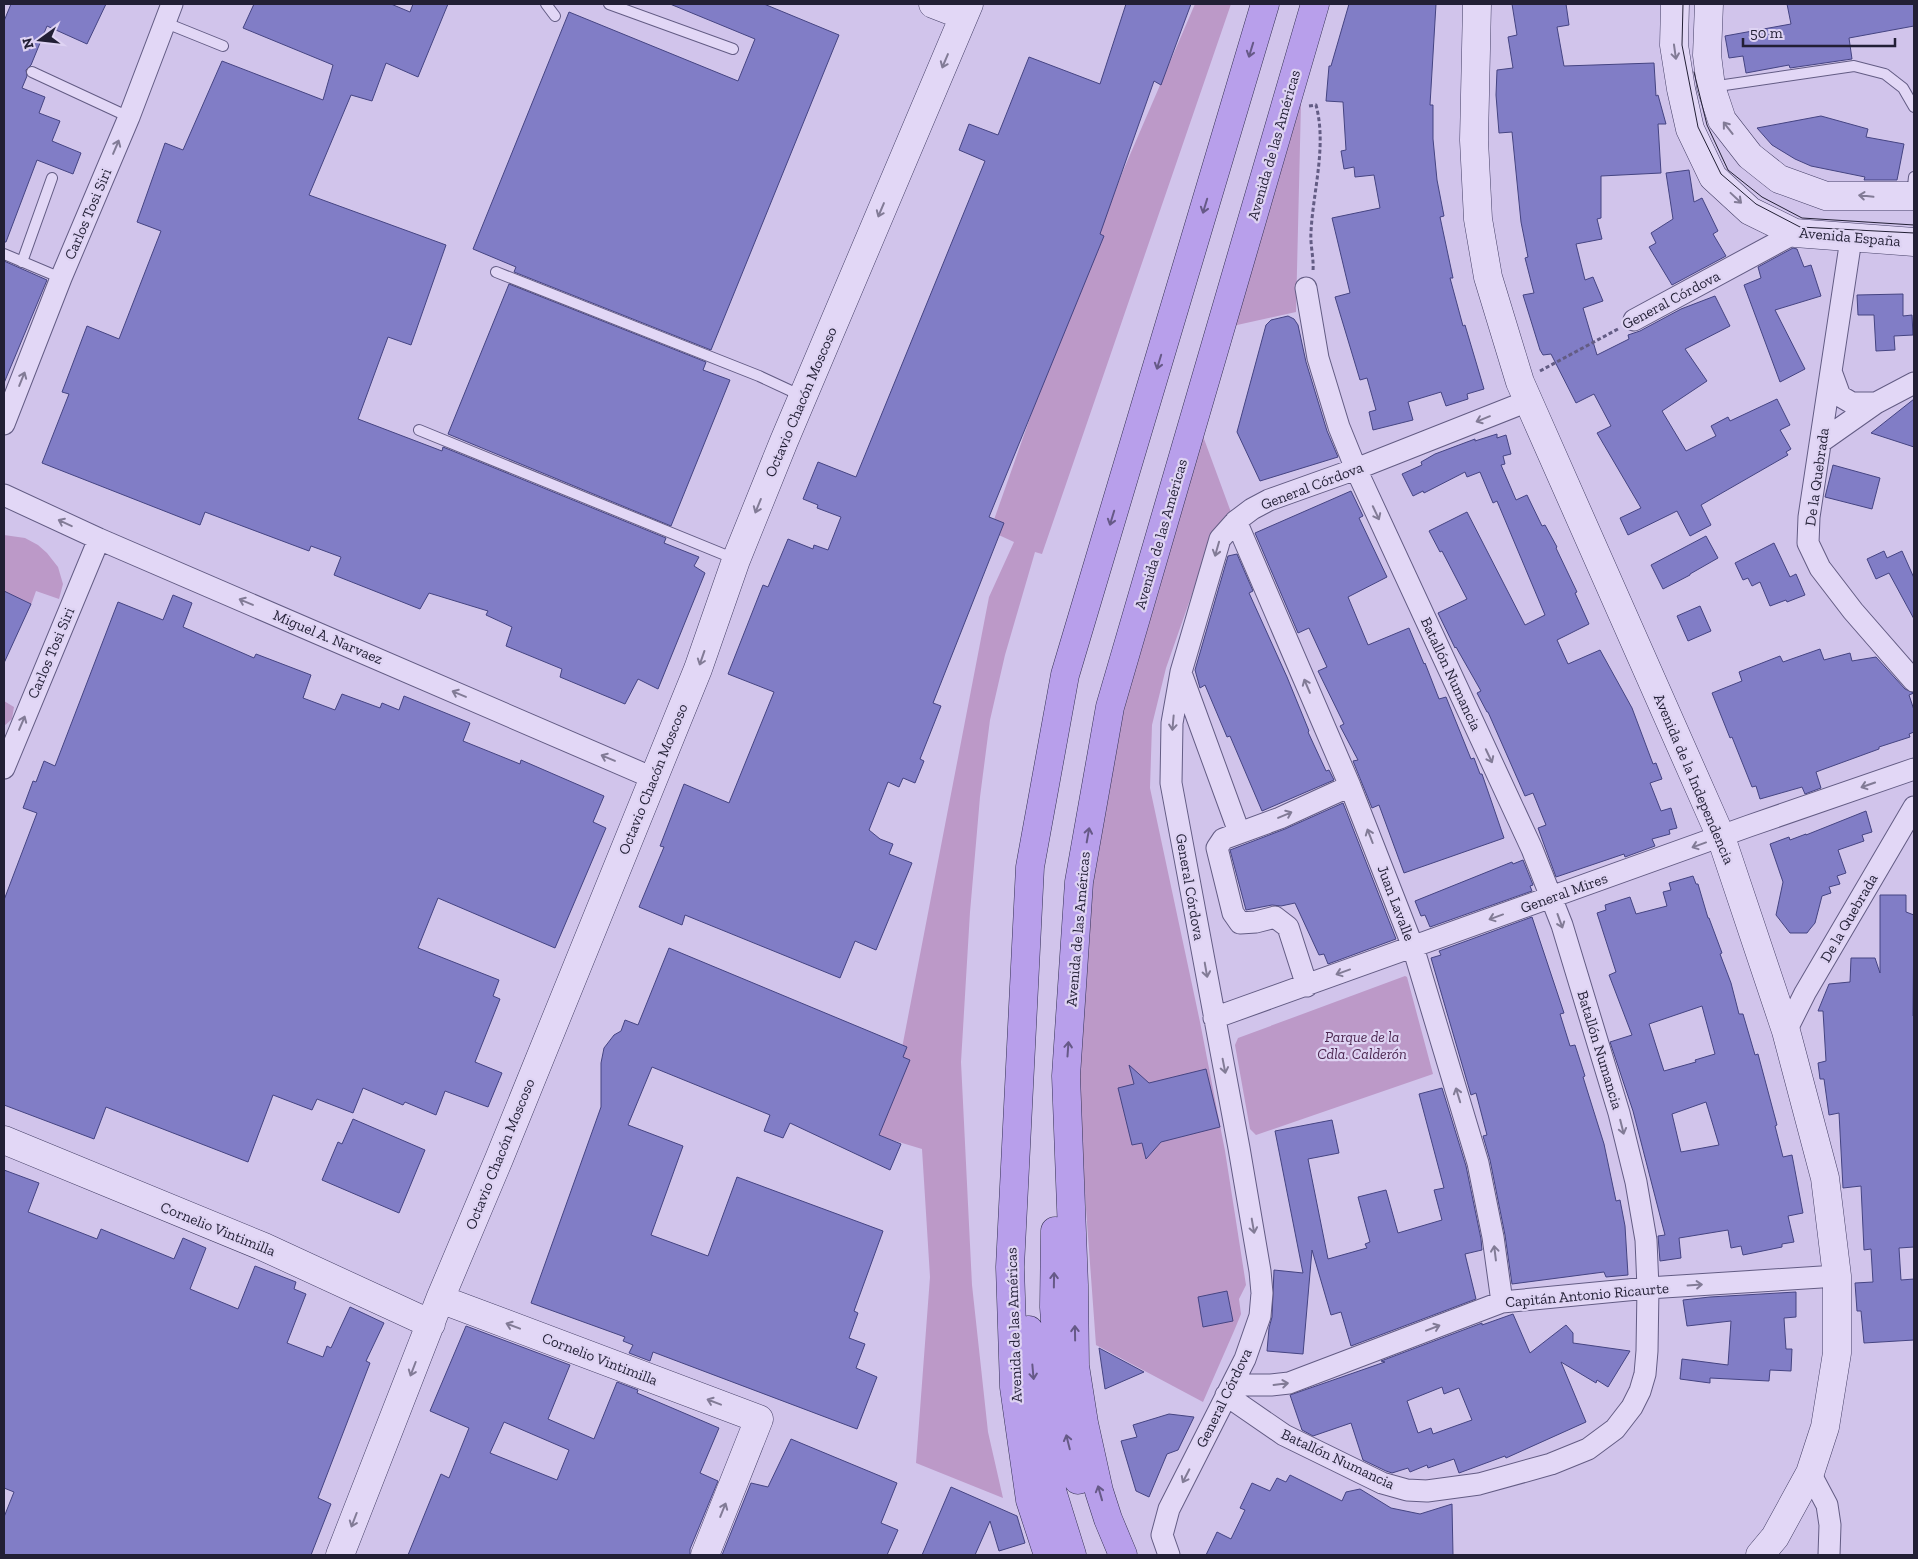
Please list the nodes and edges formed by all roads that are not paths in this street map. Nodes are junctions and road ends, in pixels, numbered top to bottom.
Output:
1 (546, 4) edge
2 (609, 4) edge
3 (933, 4) edge
4 (1265, 4) edge
5 (1315, 4) edge
6 (1477, 4) edge
7 (1675, 4) edge
8 (1709, 4) edge
9 (966, 10) edge
10 (169, 13) edge
11 (555, 16) dead end
12 (223, 46) dead end
13 (733, 49) dead end
14 (32, 72) dead end
15 (1711, 87) junction
16 (1914, 107) edge
17 (129, 117) junction
18 (52, 178) dead end
19 (1913, 190) edge
20 (1795, 233) junction
21 (1851, 239) junction
22 (1914, 242) edge
23 (4, 254) edge
24 (22, 262) junction
25 (496, 272) dead end
26 (61, 278) junction
27 (1306, 288) road end
28 (1634, 320) road end
29 (1832, 374) junction
30 (1914, 383) edge
31 (1524, 391) junction
32 (802, 396) junction
33 (1876, 403) junction
34 (4, 424) edge
35 (419, 430) dead end
36 (1822, 441) junction
37 (1356, 469) junction
38 (4, 494) edge
39 (1236, 521) junction
40 (99, 539) junction
41 (736, 560) junction
42 (1181, 672) junction
43 (1914, 681) edge
44 (4, 768) edge
45 (1914, 769) edge
46 (653, 778) junction
47 (1350, 786) junction
48 (1914, 807) edge
49 (1239, 832) junction
50 (1721, 837) junction
51 (1551, 898) junction
52 (1413, 947) junction
53 (1307, 986) junction
54 (1214, 1018) junction
55 (1786, 1031) junction
56 (1021, 1061) junction
57 (1066, 1076) junction
58 (4, 1140) edge
59 (1837, 1276) junction
60 (1648, 1288) junction
61 (1502, 1302) junction
62 (435, 1311) junction
63 (1229, 1390) junction
64 (1810, 1473) junction
65 (1034, 1513) junction
66 (340, 1555) edge
67 (704, 1555) edge
68 (1038, 1555) edge
69 (1048, 1555) edge
70 (1072, 1555) edge
71 (1103, 1555) edge
72 (1123, 1555) edge
73 (1169, 1555) edge
74 (1760, 1555) edge
75 (1828, 1555) edge

1 - 11 lane
2 - 13 lane
3 - 9 street
4 -> 56 main road, Avenida de las Américas
57 -> 5 main road, Avenida de las Américas
6 - 31 street, Avenida de la Independencia
7 -> 20 street, Avenida España
8 - 15 street
9 -> 32 street, Octavio Chacón Moscoso
10 - 12 lane
10 - 17 street, Carlos Tosi Siri
14 - 17 lane
15 - 16 lane
19 -> 15 street
26 -> 17 street, Carlos Tosi Siri
18 - 24 lane
20 - 21 street, Avenida España
20 - 28 street, General Córdova
21 - 22 street, Avenida España
21 - 29 street, De la Quebrada
23 - 24 lane
24 - 26 lane
25 - 32 lane
34 -> 26 street, Carlos Tosi Siri
27 - 37 street, Batallón Numancia
29 - 33 street
29 - 36 street, De la Quebrada
30 - 33 street
31 -> 37 street, General Córdova
31 - 50 street, Avenida de la Independencia
32 -> 41 street, Octavio Chacón Moscoso
33 - 36 street
35 - 41 lane
36 - 43 street, De la Quebrada
37 - 39 street, General Córdova
37 -> 51 street, Batallón Numancia
40 -> 38 street, Miguel A. Narvaez
39 -> 42 street, General Córdova
47 -> 39 street, Juan Lavalle
44 -> 40 street, Carlos Tosi Siri
46 -> 40 street, Miguel A. Narvaez
41 -> 46 street, Octavio Chacón Moscoso
42 - 49 street
42 -> 54 street, General Córdova
45 -> 50 street, General Mires
46 - 62 street, Octavio Chacón Moscoso
49 -> 47 street
52 -> 47 street, Juan Lavalle
48 - 55 street, De la Quebrada
49 - 53 street
50 -> 51 street, General Mires
50 - 55 street, Avenida de la Independencia
51 -> 52 street, General Mires
51 -> 60 street, Batallón Numancia
52 -> 53 street, General Mires
61 -> 52 street, Juan Lavalle
53 - 54 street, General Mires
54 -> 63 street, General Córdova
55 - 59 street, Avenida de la Independencia
56 - 65 main road, Avenida de las Américas
56 -> 70 main road, Avenida de las Américas
71 -> 57 main road, Avenida de las Américas
72 -> 57 main road, Avenida de las Américas
58 - 62 street, Cornelio Vintimilla
60 -> 59 street, Capitán Antonio Ricaurte
59 - 64 street, Avenida de la Independencia
60 - 61 street, Capitán Antonio Ricaurte
60 - 63 street, Batallón Numancia
63 -> 61 street, Capitán Antonio Ricaurte
62 -> 66 street, Octavio Chacón Moscoso
67 -> 62 street, Cornelio Vintimilla
63 -> 73 street, General Córdova
64 - 74 street, Avenida de la Independencia
64 - 75 street
65 - 68 main road
65 - 69 main road, Avenida de las Américas

